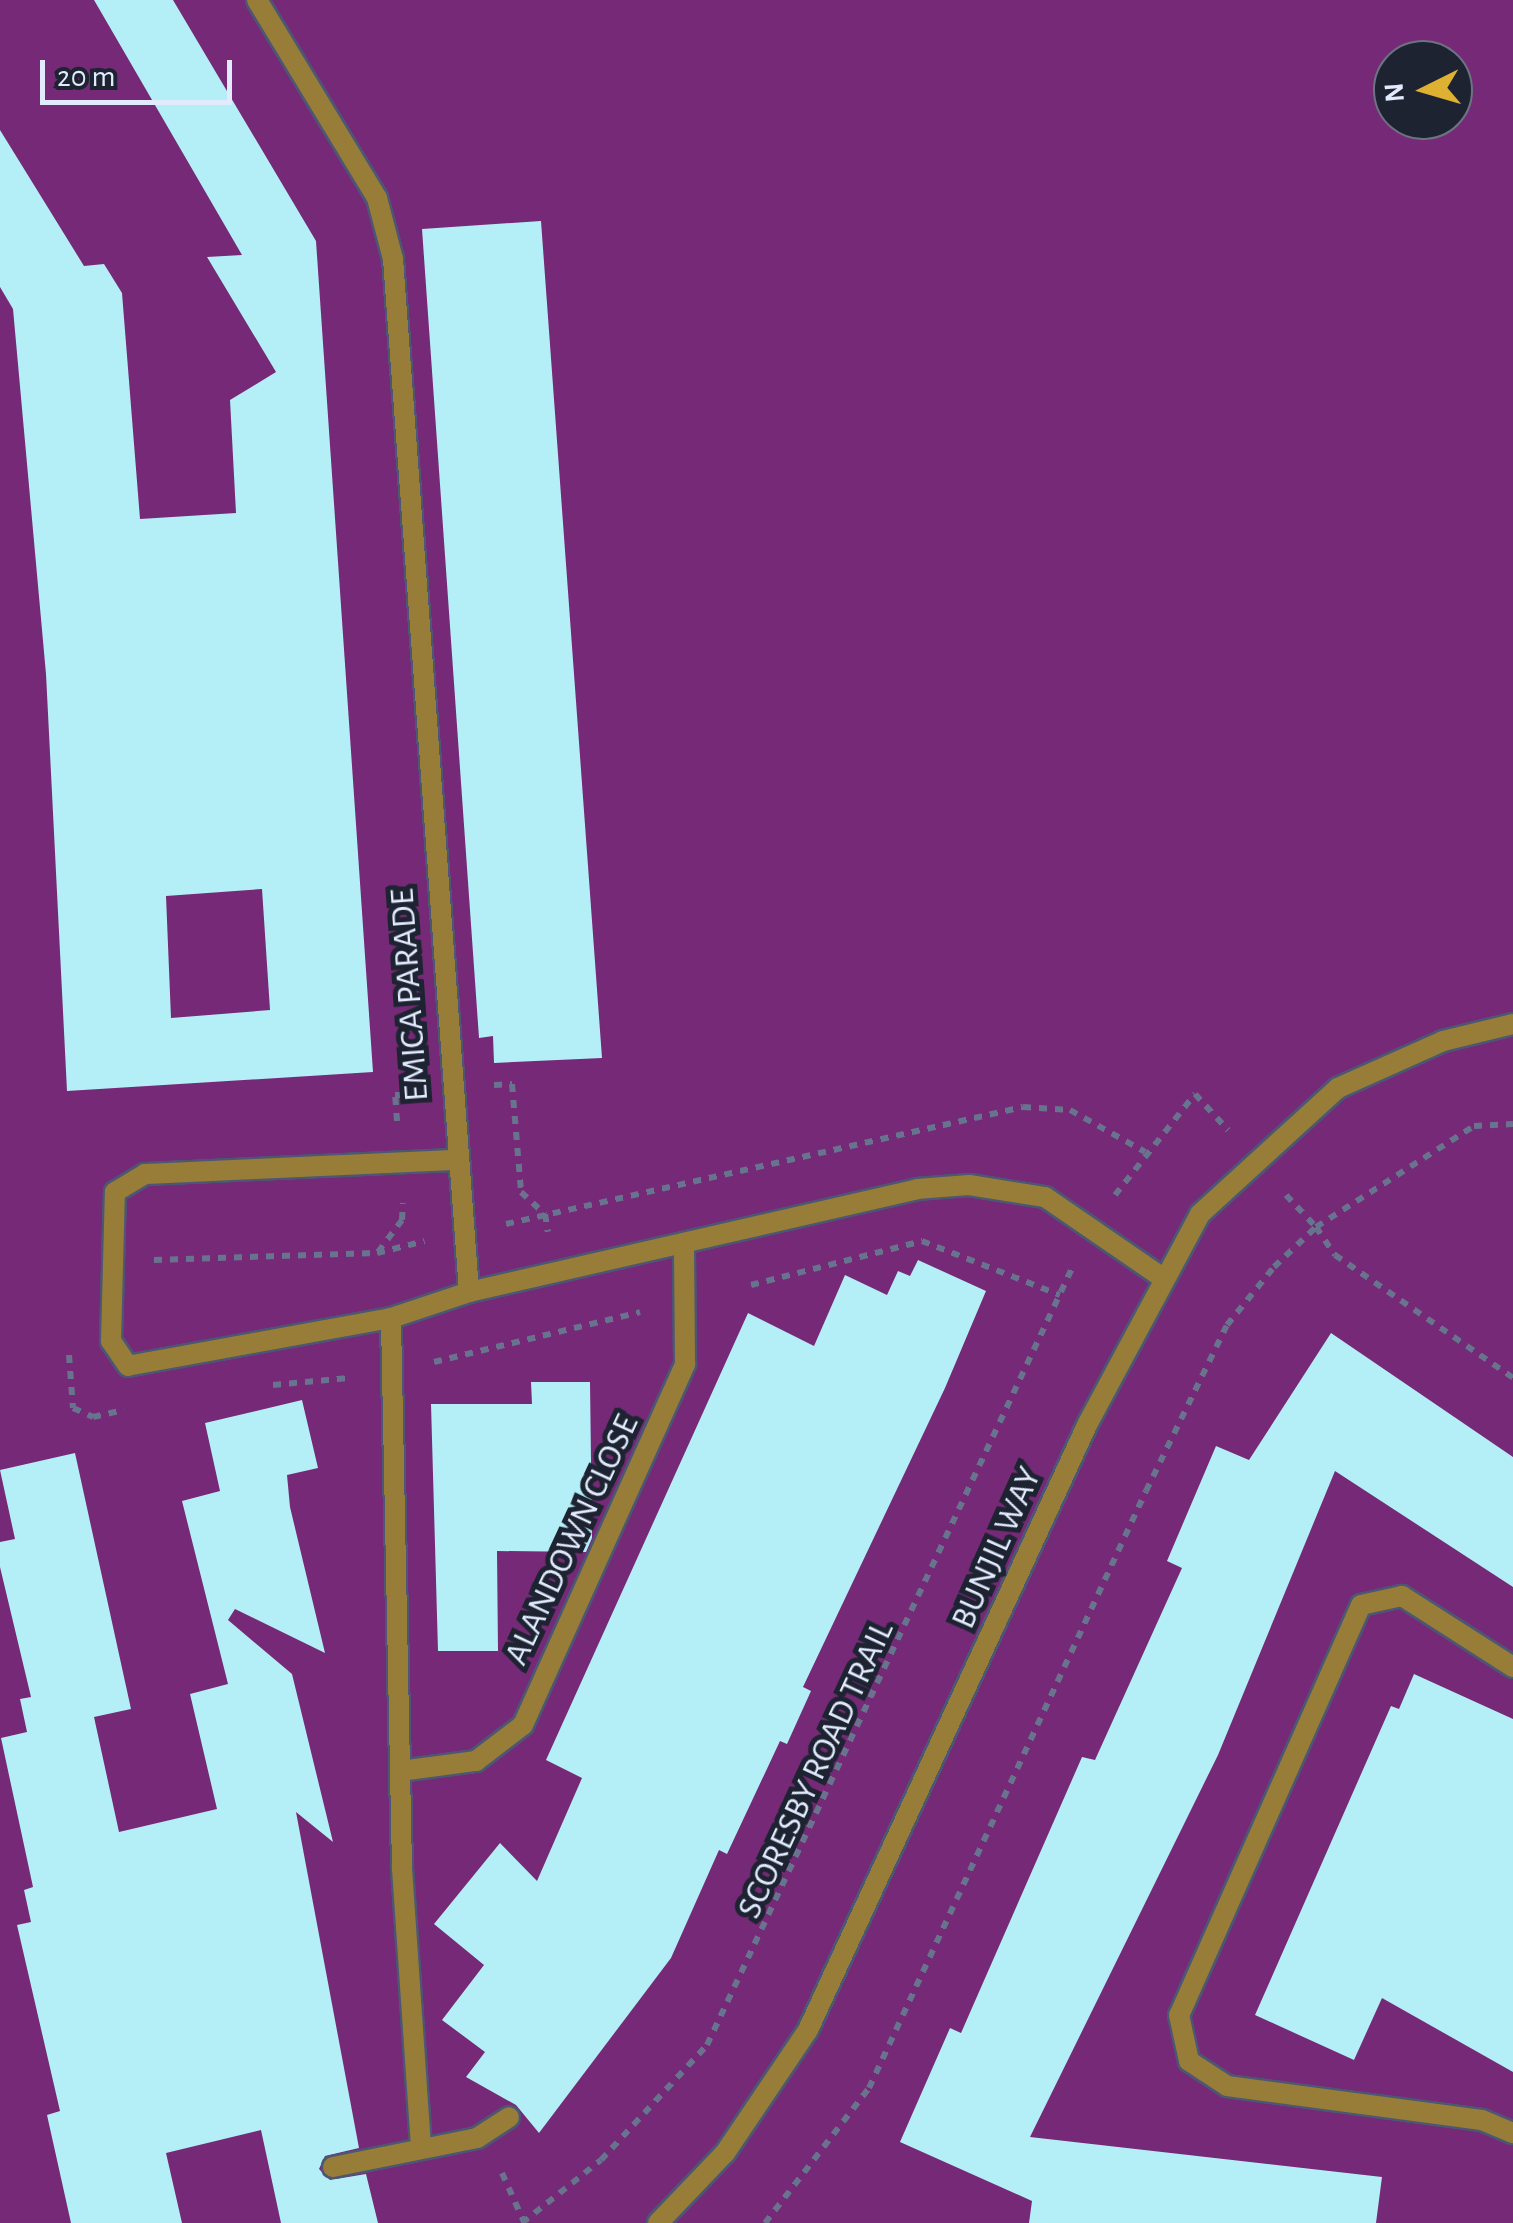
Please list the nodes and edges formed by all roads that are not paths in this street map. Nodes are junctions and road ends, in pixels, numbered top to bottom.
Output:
1 (258, 0) edge
2 (1513, 1024) edge
3 (454, 1160) junction
4 (684, 1248) junction
5 (1160, 1276) junction
6 (469, 1292) junction
7 (390, 1318) junction
8 (1513, 1667) edge
9 (400, 1771) junction
10 (509, 2117) dead end
11 (1513, 2133) edge
12 (421, 2147) junction
13 (334, 2167) dead end
14 (658, 2223) edge

1 - 3 street, EMICA PARADE
2 - 5 street, BUNJIL WAY
3 - 6 street, EMICA PARADE
3 - 7 street
4 - 5 street
4 - 6 street
4 - 9 street, ALANDOWN CLOSE
5 - 14 street, BUNJIL WAY
6 - 7 street
7 - 9 street
8 - 11 street
9 - 12 street
10 - 12 street
12 - 13 street

